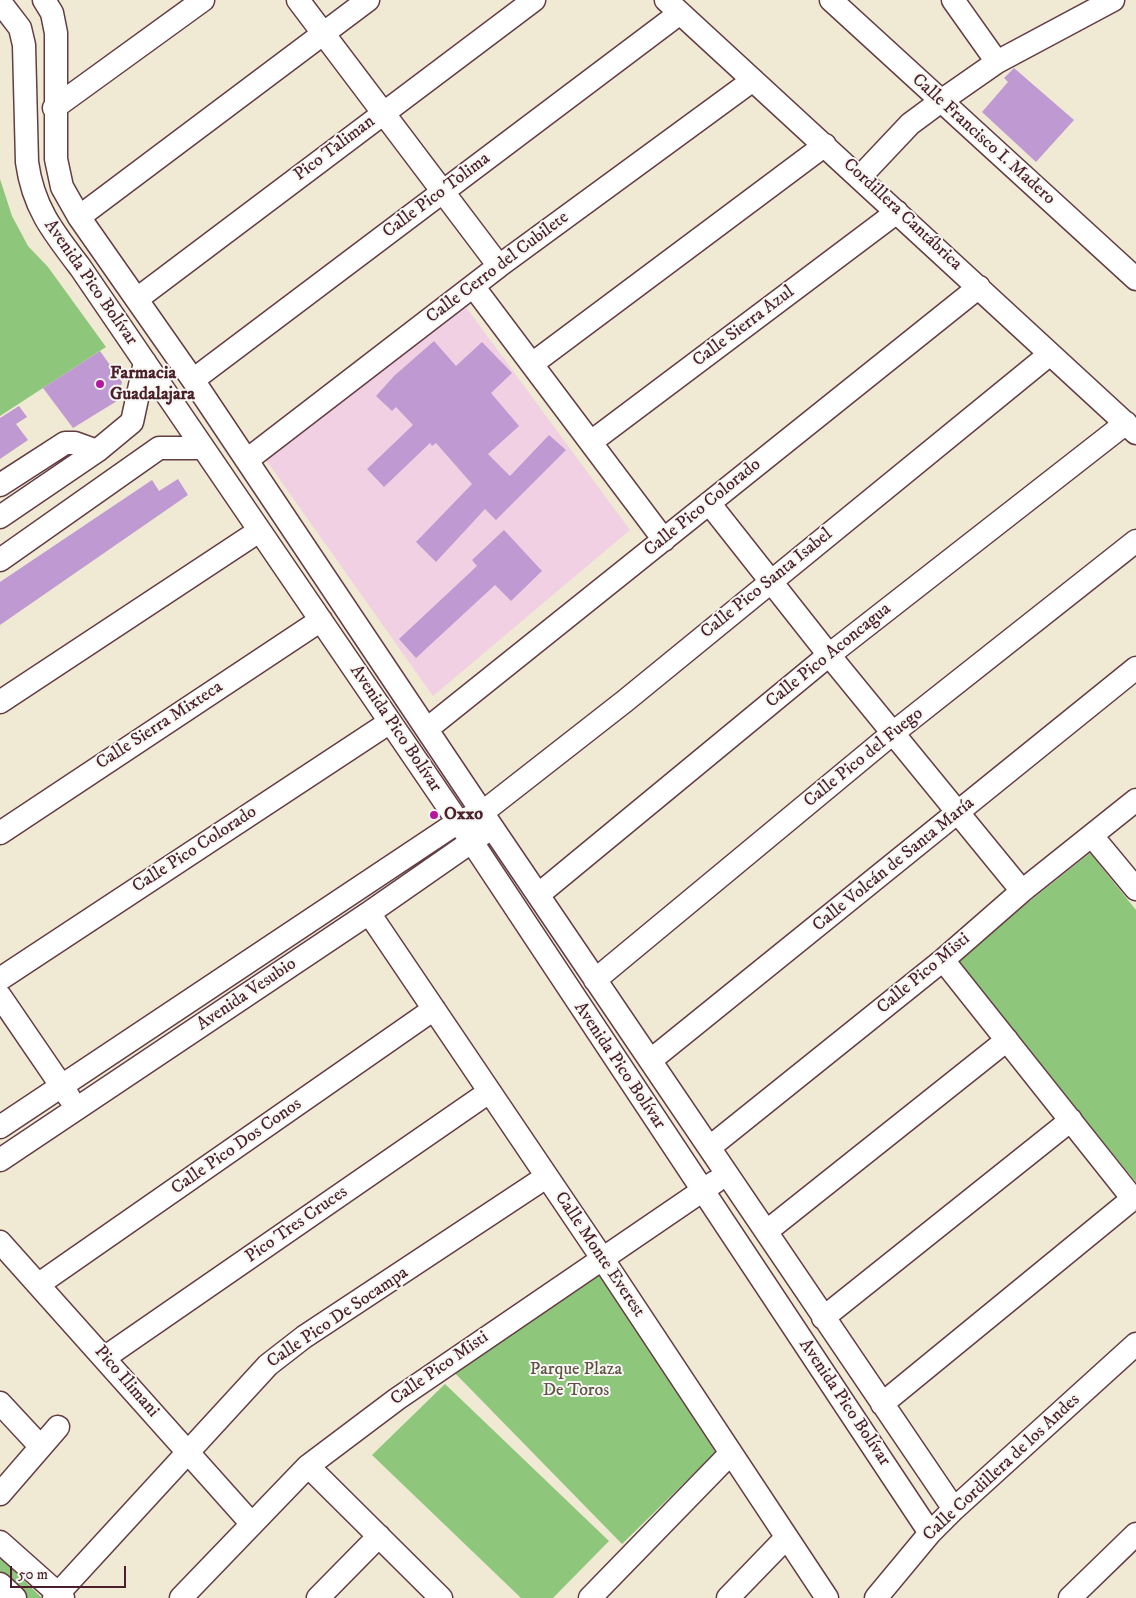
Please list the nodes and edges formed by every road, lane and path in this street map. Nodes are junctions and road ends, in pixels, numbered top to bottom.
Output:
1 (45, 0) edge
2 (202, 0) edge
3 (298, 0) edge
4 (368, 0) edge
5 (534, 0) edge
6 (831, 0) edge
7 (953, 0) edge
8 (1113, 0) edge
9 (0, 2) edge
10 (673, 6) edge
11 (323, 32) junction
12 (997, 62) junction
13 (752, 80) junction
14 (941, 101) junction
15 (54, 108) junction
16 (384, 112) junction
17 (825, 145) junction
18 (860, 177) junction
19 (444, 191) junction
20 (897, 212) junction
21 (79, 217) junction
22 (499, 266) junction
23 (1136, 279) edge
24 (473, 286) junction
25 (979, 287) junction
26 (137, 299) junction
27 (1050, 354) junction
28 (145, 362) junction
29 (532, 364) junction
30 (193, 380) junction
31 (132, 422) junction
32 (1131, 428) edge
33 (591, 442) junction
34 (159, 448) junction
35 (203, 448) junction
36 (97, 451) junction
37 (247, 460) junction
38 (0, 485) edge
39 (709, 503) junction
40 (0, 517) edge
41 (260, 531) junction
42 (664, 540) junction
43 (1136, 541) edge
44 (0, 560) edge
45 (770, 581) junction
46 (321, 620) junction
47 (829, 655) junction
48 (1136, 668) edge
49 (0, 702) edge
50 (390, 722) junction
51 (427, 729) junction
52 (893, 734) junction
53 (1136, 800) edge
54 (960, 813) junction
55 (487, 820) junction
56 (458, 822) junction
57 (0, 833) edge
58 (1092, 836) junction
59 (472, 842) junction
60 (1136, 889) edge
61 (1022, 891) junction
62 (538, 895) junction
63 (368, 913) junction
64 (943, 960) junction
65 (0, 979) edge
66 (596, 980) junction
67 (0, 996) edge
68 (434, 1010) junction
69 (1006, 1040) junction
70 (651, 1060) junction
71 (61, 1086) junction
72 (489, 1092) junction
73 (76, 1108) junction
74 (1071, 1120) junction
75 (0, 1127) edge
76 (710, 1147) junction
77 (0, 1160) edge
78 (728, 1174) junction
79 (546, 1177) junction
80 (702, 1190) junction
81 (1134, 1197) edge
82 (767, 1231) junction
83 (0, 1242) edge
84 (602, 1258) junction
85 (39, 1284) junction
86 (823, 1318) junction
87 (1136, 1344) edge
88 (104, 1358) junction
89 (0, 1403) edge
90 (882, 1404) junction
91 (58, 1427) dead end
92 (40, 1446) junction
93 (186, 1452) junction
94 (731, 1453) junction
95 (308, 1466) junction
96 (0, 1494) edge
97 (954, 1509) junction
98 (251, 1523) junction
99 (930, 1533) junction
100 (1136, 1534) edge
101 (379, 1536) junction
102 (786, 1538) junction
103 (0, 1542) edge
104 (0, 1584) edge
105 (58, 1596) edge
106 (15, 1598) edge
107 (181, 1598) edge
108 (318, 1598) edge
109 (441, 1598) edge
110 (590, 1598) edge
111 (728, 1598) edge
112 (827, 1598) edge
113 (876, 1598) edge
114 (1070, 1598) edge

1 - 15 street, Avenida Pico Bolívar
2 - 15 street
3 - 11 street
4 - 11 street
5 - 16 street, Pico Taliman
6 - 14 street, Calle Francisco I. Madero
7 - 12 street
8 - 12 street
9 - 28 street, Avenida Pico Bolívar
10 - 13 street, Cordillera Cantábrica
10 - 19 street, Calle Pico Tolima
11 - 16 street
11 - 21 street
12 - 14 street
13 - 17 street, Cordillera Cantábrica
13 - 22 street, Calle Cerro del Cubilete
14 - 18 street
14 - 23 street, Calle Francisco I. Madero
15 - 21 street, Avenida Pico Bolívar
16 - 19 street
16 - 26 street, Pico Taliman
17 - 18 street, Cordillera Cantábrica
17 - 29 street
18 - 20 street, Cordillera Cantábrica
19 - 22 street
19 - 30 street, Calle Pico Tolima
20 - 25 street, Cordillera Cantábrica
20 - 33 street, Calle Sierra Azul
21 - 26 street, Avenida Pico Bolívar
22 - 24 street, Calle Cerro del Cubilete
24 - 29 street
24 - 37 street, Calle Cerro del Cubilete
25 - 27 street, Cordillera Cantábrica
25 - 39 street, Calle Pico Colorado
26 - 30 street, Avenida Pico Bolívar
27 - 32 street, Cordillera Cantábrica
27 - 45 street, Calle Pico Santa Isabel
28 - 31 street
28 - 35 street, Avenida Pico Bolívar
29 - 33 street
30 - 37 street, Avenida Pico Bolívar
31 - 34 street
31 - 36 street
32 - 47 street, Calle Pico Aconcagua
33 - 42 street
34 - 35 street
34 - 44 street
35 - 41 street, Avenida Pico Bolívar
36 - 38 street
36 - 40 street
37 - 51 street, Avenida Pico Bolívar
39 - 42 street, Calle Pico Colorado
39 - 45 street
41 - 46 street, Avenida Pico Bolívar
41 - 49 street
42 - 51 street, Calle Pico Colorado
43 - 52 street, Calle Pico del Fuego
45 - 47 street
45 - 55 street, Calle Pico Santa Isabel
46 - 50 street, Avenida Pico Bolívar
46 - 57 street, Calle Sierra Mixteca
47 - 52 street
47 - 62 street, Calle Pico Aconcagua
48 - 54 street, Calle Volcán de Santa María
50 - 56 street, Avenida Pico Bolívar
50 - 65 street, Calle Pico Colorado
51 - 55 street, Avenida Pico Bolívar
52 - 54 street
52 - 66 street, Calle Pico del Fuego
53 - 58 street, Calle Pico Misti
54 - 61 street
54 - 70 street, Calle Volcán de Santa María
55 - 56 street, Avenida Vesubio
55 - 59 street, Avenida Vesubio
55 - 62 street, Avenida Pico Bolívar
56 - 59 street, Avenida Pico Bolívar
56 - 71 street, Avenida Vesubio
58 - 60 street
58 - 61 street, Calle Pico Misti
59 - 63 street, Avenida Vesubio
59 - 80 street, Avenida Pico Bolívar
61 - 64 street, Calle Pico Misti
62 - 66 street, Avenida Pico Bolívar
63 - 68 street, Calle Monte Everest
63 - 73 street, Avenida Vesubio
64 - 69 street
64 - 76 street, Calle Pico Misti
66 - 70 street, Avenida Pico Bolívar
67 - 71 street
68 - 72 street, Calle Monte Everest
68 - 85 street, Calle Pico Dos Conos
69 - 74 street
69 - 82 street
70 - 76 street, Avenida Pico Bolívar
71 - 73 street
71 - 75 street, Avenida Vesubio
72 - 79 street, Calle Monte Everest
72 - 88 street, Pico Tres Cruces
73 - 77 street, Avenida Vesubio
74 - 81 street
74 - 86 street
76 - 78 street, Avenida Pico Bolívar
78 - 80 street, Calle Pico Misti
78 - 82 street, Avenida Pico Bolívar
79 - 84 street, Calle Monte Everest
79 - 93 street, Calle Pico De Socampa
80 - 84 street, Calle Pico Misti
80 - 99 street, Avenida Pico Bolívar
81 - 90 street
82 - 86 street, Avenida Pico Bolívar
83 - 85 street, Pico Ilimani
84 - 94 street, Calle Monte Everest
84 - 95 street, Calle Pico Misti
85 - 88 street, Pico Ilimani
86 - 90 street, Avenida Pico Bolívar
87 - 97 street, Calle Cordillera de los Andes
88 - 93 street, Pico Ilimani
89 - 92 street
90 - 97 street, Avenida Pico Bolívar
91 - 92 street
92 - 96 street
93 - 98 street, Pico Ilimani
93 - 105 street, Calle Pico De Socampa
94 - 102 street, Calle Monte Everest
94 - 110 street
95 - 98 street, Calle Pico Misti
95 - 101 street
97 - 99 street, Calle Cordillera de los Andes
98 - 107 street, Calle Pico Misti
99 - 113 street, Calle Cordillera de los Andes
100 - 114 street
101 - 108 street
101 - 109 street
102 - 111 street
102 - 112 street, Calle Monte Everest
103 - 105 street
104 - 106 street

